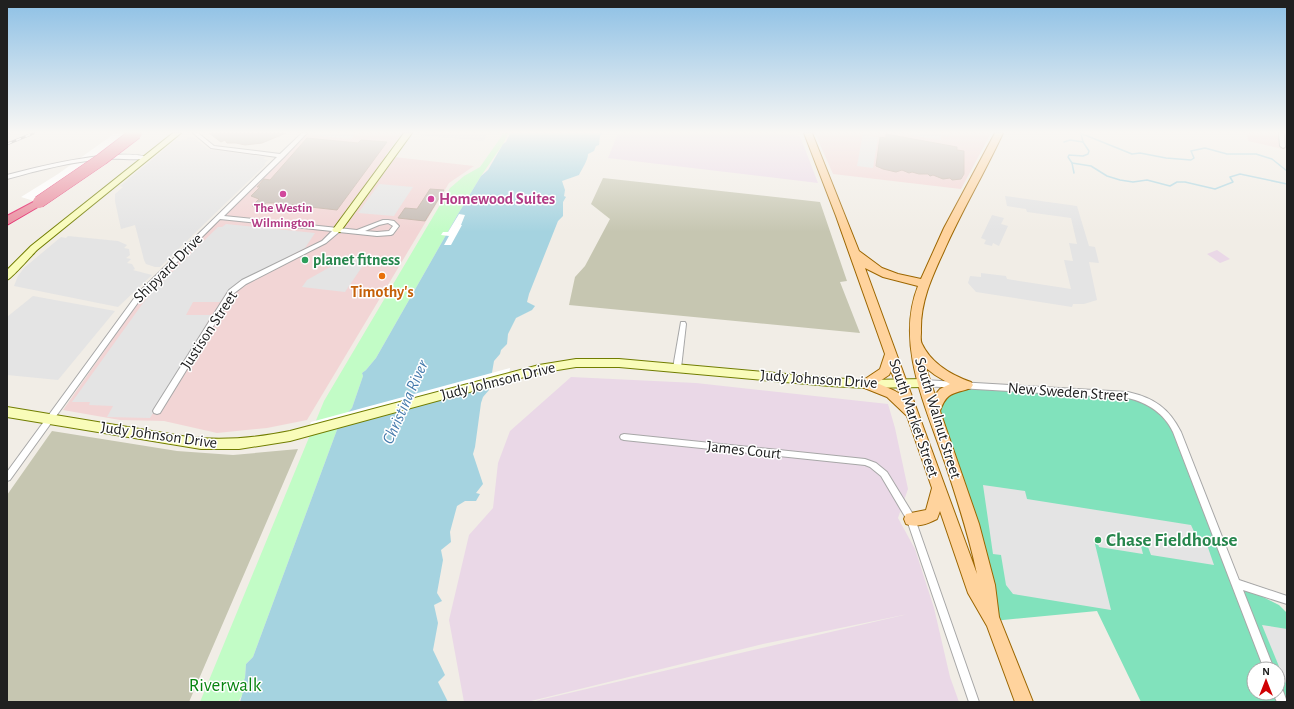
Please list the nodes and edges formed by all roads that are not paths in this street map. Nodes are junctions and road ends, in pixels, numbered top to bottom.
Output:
1 (50, 166) edge
2 (79, 166) edge
3 (89, 166) edge
4 (135, 166) edge
5 (272, 166) edge
6 (384, 166) edge
7 (821, 166) edge
8 (982, 166) edge
9 (7, 177) edge
10 (34, 200) junction
11 (7, 212) edge
12 (220, 217) junction
13 (7, 220) edge
14 (337, 230) junction
15 (357, 232) junction
16 (853, 252) junction
17 (7, 278) edge
18 (924, 283) junction
19 (683, 324) dead end
20 (916, 342) junction
21 (891, 354) junction
22 (677, 368) junction
23 (902, 383) junction
24 (924, 383) junction
25 (866, 384) junction
26 (967, 385) junction
27 (157, 411) dead end
28 (934, 411) junction
29 (7, 412) edge
30 (912, 413) junction
31 (50, 419) junction
32 (624, 437) dead end
33 (7, 478) edge
34 (939, 489) junction
35 (911, 518) junction
36 (1237, 584) junction
37 (1287, 600) edge
38 (993, 621) junction
39 (1266, 661) edge
40 (974, 702) edge
41 (1024, 702) edge

1 - 9 street
2 - 10 highway
3 - 10 highway, bridge
4 - 17 street
5 - 12 street, Shipyard Drive
6 - 14 street
7 - 16 main road, South Market Street
8 - 18 main road, South Walnut Street
10 - 11 highway
10 - 13 highway
12 - 14 street
12 - 31 street, Shipyard Drive
14 - 15 street
14 - 27 street, Justison Street
15 - 15 street
16 - 18 main road
16 - 21 main road, South Market Street
18 - 20 main road, South Walnut Street
19 - 22 street
20 - 24 main road, South Walnut Street
20 - 26 main road
21 - 23 main road, South Market Street
21 - 25 main road
22 - 25 street, Judy Johnson Drive
22 - 31 street, Judy Johnson Drive
23 - 24 street, Judy Johnson Drive
23 - 25 street, Judy Johnson Drive
23 - 30 main road, South Market Street
24 - 26 street, New Sweden Street
24 - 28 main road, South Walnut Street
25 - 30 main road
26 - 28 main road
26 - 36 street, New Sweden Street
28 - 38 main road, South Walnut Street
29 - 31 street, Judy Johnson Drive
30 - 34 main road, South Market Street
31 - 33 street, Shipyard Drive
32 - 35 street, James Court
34 - 35 main road
34 - 38 main road, South Market Street
35 - 40 street
36 - 37 street
36 - 39 street
38 - 41 main road, South Market Street

